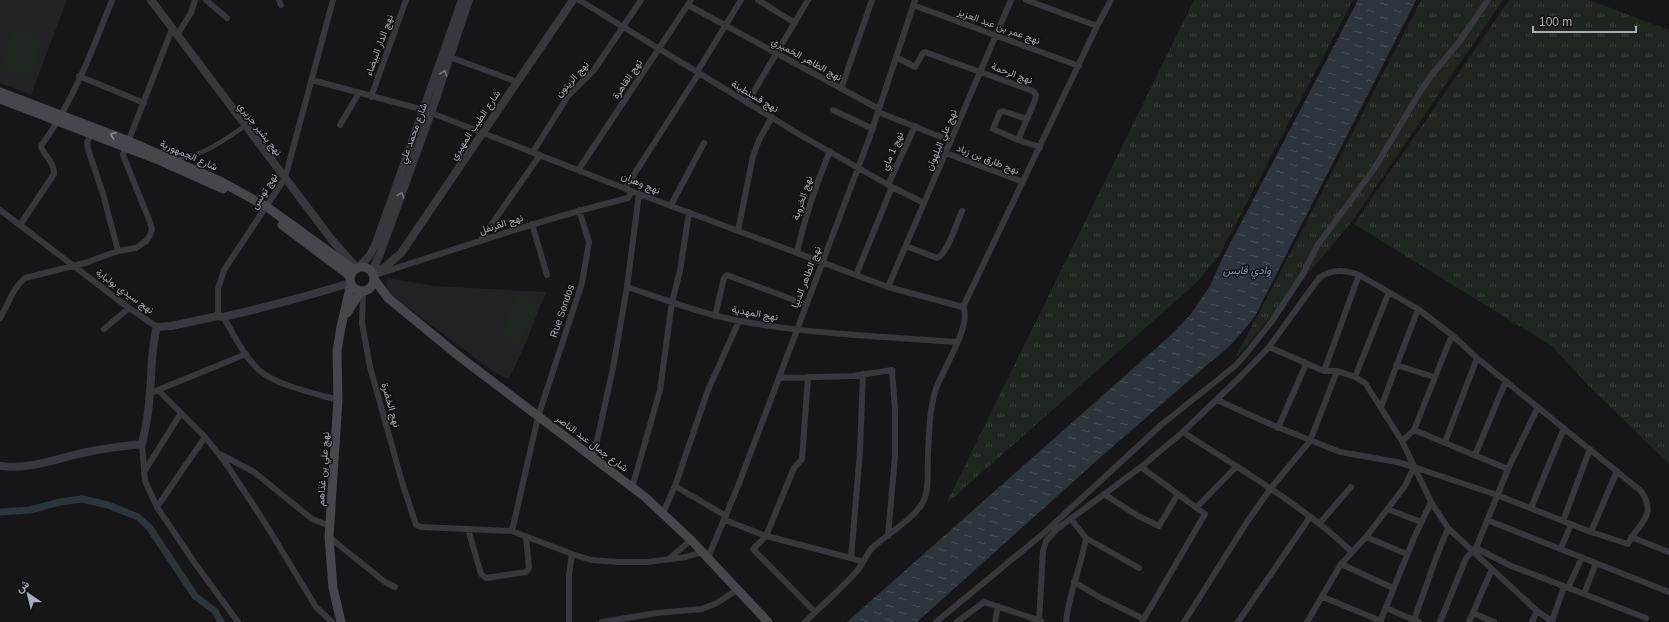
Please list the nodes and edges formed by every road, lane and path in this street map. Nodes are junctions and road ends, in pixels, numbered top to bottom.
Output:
1 (112, 0) edge
2 (151, 0) edge
3 (195, 0) edge
4 (206, 0) edge
5 (333, 0) edge
6 (406, 0) edge
7 (462, 0) edge
8 (469, 0) edge
9 (573, 0) edge
10 (579, 0) edge
11 (641, 0) edge
12 (741, 0) edge
13 (758, 0) edge
14 (808, 0) edge
15 (872, 0) edge
16 (908, 0) edge
17 (1011, 0) edge
18 (1026, 0) edge
19 (1111, 0) edge
20 (1488, 0) edge
21 (690, 2) edge
22 (914, 2) edge
23 (227, 18) dead end
24 (795, 23) junction
25 (725, 26) junction
26 (1097, 26) junction
27 (623, 27) junction
28 (174, 32) junction
29 (996, 35) junction
30 (659, 48) junction
31 (777, 54) junction
32 (450, 57) junction
33 (896, 57) junction
34 (1079, 66) junction
35 (981, 72) junction
36 (698, 73) junction
37 (79, 76) junction
38 (312, 80) junction
39 (517, 82) junction
40 (841, 89) junction
41 (0, 92) edge
42 (359, 94) junction
43 (371, 97) junction
44 (0, 100) edge
45 (747, 103) junction
46 (144, 104) junction
47 (833, 110) dead end
48 (879, 110) junction
49 (427, 111) junction
50 (772, 117) junction
51 (59, 118) junction
52 (1027, 119) junction
53 (340, 125) dead end
54 (245, 126) junction
55 (915, 126) junction
56 (873, 128) junction
57 (483, 132) junction
58 (91, 135) junction
59 (1018, 140) junction
60 (951, 141) junction
61 (704, 143) dead end
62 (127, 145) junction
63 (1040, 147) junction
64 (830, 151) junction
65 (533, 152) junction
66 (946, 153) junction
67 (540, 155) junction
68 (174, 160) junction
69 (858, 168) junction
70 (578, 169) junction
71 (285, 178) junction
72 (1023, 182) junction
73 (890, 186) junction
74 (626, 188) junction
75 (632, 191) junction
76 (639, 194) junction
77 (924, 203) junction
78 (671, 205) junction
79 (0, 210) edge
80 (265, 210) junction
81 (579, 210) junction
82 (962, 211) dead end
83 (690, 212) junction
84 (532, 224) junction
85 (20, 225) junction
86 (738, 231) junction
87 (480, 241) junction
88 (906, 246) junction
89 (118, 251) junction
90 (797, 252) junction
91 (822, 262) junction
92 (74, 266) junction
93 (353, 274) junction
94 (547, 274) dead end
95 (373, 275) junction
96 (1359, 275) junction
97 (856, 276) junction
98 (627, 286) junction
99 (888, 286) junction
100 (363, 291) junction
101 (1389, 292) junction
102 (388, 298) junction
103 (672, 302) junction
104 (807, 305) junction
105 (963, 307) junction
106 (129, 308) junction
107 (1418, 309) junction
108 (221, 316) junction
109 (715, 316) junction
110 (344, 317) junction
111 (0, 318) edge
112 (739, 321) junction
113 (157, 327) junction
114 (104, 330) dead end
115 (797, 330) junction
116 (1452, 335) junction
117 (957, 342) junction
118 (1269, 347) junction
119 (246, 354) junction
120 (1478, 358) junction
121 (1306, 364) junction
122 (1396, 364) junction
123 (1324, 371) junction
124 (1337, 371) junction
125 (863, 374) junction
126 (1355, 376) junction
127 (808, 377) junction
128 (1434, 377) junction
129 (779, 378) junction
130 (1506, 380) junction
131 (154, 392) junction
132 (338, 400) junction
133 (1217, 400) junction
134 (1381, 407) junction
135 (1538, 407) junction
136 (180, 413) junction
137 (538, 417) junction
138 (1278, 428) junction
139 (1564, 428) junction
140 (1414, 430) junction
141 (1183, 432) junction
142 (205, 437) junction
143 (1310, 441) junction
144 (1402, 441) junction
145 (1445, 442) junction
146 (142, 444) junction
147 (1590, 449) junction
148 (219, 453) junction
149 (1475, 455) junction
150 (594, 459) junction
151 (0, 466) edge
152 (1236, 466) junction
153 (1141, 467) junction
154 (1414, 467) junction
155 (1508, 469) junction
156 (1617, 471) junction
157 (144, 472) junction
158 (675, 486) junction
159 (1351, 487) dead end
160 (632, 488) junction
161 (1271, 488) junction
162 (1104, 494) junction
163 (1178, 494) junction
164 (1497, 495) junction
165 (1431, 502) junction
166 (157, 507) junction
167 (1197, 507) junction
168 (1531, 508) junction
169 (1387, 509) junction
170 (663, 513) junction
171 (725, 518) junction
172 (1310, 518) junction
173 (1071, 519) junction
174 (1487, 520) junction
175 (1563, 521) junction
176 (1421, 522) junction
177 (1319, 524) junction
178 (1570, 524) junction
179 (330, 526) junction
180 (1448, 528) junction
181 (468, 529) junction
182 (512, 531) junction
183 (1591, 532) junction
184 (526, 536) junction
185 (766, 536) junction
186 (888, 536) junction
187 (1631, 536) junction
188 (329, 537) junction
189 (1366, 537) junction
190 (1086, 538) junction
191 (691, 540) junction
192 (1562, 548) junction
193 (1474, 550) junction
194 (1351, 551) junction
195 (1669, 552) edge
196 (572, 554) junction
197 (1407, 554) junction
198 (705, 555) junction
199 (1582, 557) junction
200 (851, 558) junction
201 (666, 560) junction
202 (863, 562) junction
203 (1596, 563) junction
204 (1341, 564) junction
205 (1139, 568) dead end
206 (1492, 569) junction
207 (1074, 582) junction
208 (395, 587) dead end
209 (1566, 587) junction
210 (1393, 588) junction
211 (738, 589) junction
212 (1669, 592) edge
213 (1584, 594) junction
214 (1323, 597) junction
215 (998, 606) junction
216 (1386, 608) junction
217 (1537, 610) junction
218 (815, 612) junction
219 (1473, 613) junction
220 (1646, 618) dead end
221 (1143, 620) edge
222 (1416, 621) edge
223 (1552, 621) edge
224 (238, 622) edge
225 (332, 622) edge
226 (341, 622) edge
227 (569, 622) edge
228 (602, 622) edge
229 (768, 622) edge
230 (805, 622) edge
231 (936, 622) edge
232 (957, 622) edge
233 (995, 622) edge
234 (1040, 622) edge
235 (1066, 622) edge
236 (1184, 622) edge
237 (1238, 622) edge
238 (1307, 622) edge
239 (1380, 622) edge
240 (1440, 622) edge
241 (1469, 622) edge
242 (1494, 622) edge
243 (1532, 622) edge

1 - 37 street
2 - 28 street, نهج بشير جزيري
3 - 28 street
4 - 23 street
5 - 38 street, نهج تونس
6 - 43 street, نهج الدار البيضاء
7 - 49 street, شارع محمد علي
8 - 32 street, شارع محمد علي
9 - 39 street, شارع الطيب المهيري
10 - 27 street, نهج قسنطينة
11 - 27 street, نهج الزيتون
12 - 25 street
13 - 24 street
14 - 24 street
15 - 40 street
16 - 22 street, نهج عمر بن عبد العزيز
17 - 29 street, نهج علي البلهوان
18 - 26 street
19 - 26 street
20 - 231 street
21 - 25 street, نهج الطاهر الخميري
21 - 30 street, نهج القاهرة
22 - 29 street, نهج عمر بن عبد العزيز
22 - 33 street, نهج الطاهر الدبيا
24 - 31 street
25 - 31 street, نهج الطاهر الخميري
25 - 36 street
26 - 34 street
27 - 30 street, نهج قسنطينة
27 - 65 street, نهج الزيتون
28 - 46 street
28 - 54 street, نهج بشير جزيري
29 - 34 street, نهج عمر بن عبد العزيز
29 - 35 street, نهج علي البلهوان
30 - 36 street, نهج قسنطينة
30 - 70 street, نهج القاهرة
31 - 40 street, نهج الطاهر الخميري
31 - 45 street
32 - 39 street
49 -> 32 street, شارع محمد علي
33 - 35 street
33 - 48 street, نهج الطاهر الدبيا
34 - 63 street
35 - 52 street, نهج الرحمة
35 - 60 street, نهج علي البلهوان
36 - 45 street, نهج قسنطينة
36 - 74 street
37 - 46 street
37 - 51 street
38 - 42 street, نهج وهران
38 - 71 street, نهج تونس
39 - 57 street, شارع الطيب المهيري
40 - 48 street, نهج الطاهر الخميري
41 - 51 main road, شارع الجمهورية
42 - 43 street, نهج وهران
42 - 53 street
43 - 49 street, نهج وهران
44 - 51 main road, شارع الجمهورية
45 - 50 street, نهج قسنطينة
46 - 62 street
47 - 56 street
48 - 55 street, نهج الطاهر الخميري
48 - 56 street, نهج الطاهر الدبيا
49 - 57 street, نهج وهران
49 - 93 street, شارع محمد علي
95 -> 49 street, شارع محمد علي
50 - 64 street, نهج قسنطينة
50 - 86 street
51 - 58 main road, شارع الجمهورية
62 -> 51 main road, شارع الجمهورية
51 - 85 street
52 - 59 street, نهج الرحمة
52 - 59 street
54 - 68 street
54 - 71 street, نهج بشير جزيري
55 - 60 street, نهج الطاهر الخميري
55 - 73 street, نهج 1 ماي
56 - 69 street, نهج الطاهر الدبيا
57 - 65 street, نهج وهران
57 - 95 street, شارع الطيب المهيري
58 - 62 main road, شارع الجمهورية
58 - 89 street
59 - 63 street
60 - 66 street, نهج علي البلهوان
61 - 78 street
62 - 68 main road, شارع الجمهورية
62 - 80 main road, شارع الجمهورية
62 - 89 street
63 - 72 street
64 - 69 street, نهج قسنطينة
64 - 90 street, نهج الخروبة
65 - 67 street, نهج وهران
66 - 72 street, نهج طارق بن زياد
66 - 77 street, نهج علي البلهوان
67 - 70 street, نهج وهران
67 - 87 street
68 - 80 main road, شارع الجمهورية
69 - 73 street, نهج قسنطينة
69 - 91 street, نهج الطاهر الدبيا
70 - 74 street, نهج وهران
71 - 80 street, نهج تونس
71 - 93 street, نهج بشير جزيري
72 - 105 street
73 - 77 street, نهج قسنطينة
73 - 97 street, نهج 1 ماي
74 - 75 street, نهج وهران
75 - 76 street, نهج وهران
75 - 81 street, نهج القرنفل
76 - 78 street, نهج وهران
76 - 98 street
77 - 88 street, نهج علي البلهوان
78 - 83 street, نهج وهران
79 - 85 street, نهج سيدي بولبابة
80 - 93 main road, شارع الجمهورية
80 - 108 street, نهج تونس
81 - 84 street, نهج القرنفل
81 - 137 street, Rue Sondos
82 - 88 street
83 - 86 street, نهج وهران
83 - 103 street
84 - 87 street, نهج القرنفل
84 - 94 street
85 - 92 street, نهج سيدي بولبابة
86 - 90 street, نهج وهران
87 - 95 street, نهج القرنفل
88 - 99 street, نهج علي البلهوان
89 - 92 street
90 - 91 street, نهج وهران
91 - 97 street, نهج وهران
91 - 104 street, نهج الطاهر الدبيا
92 - 106 street, نهج سيدي بولبابة
92 - 111 street
93 - 95 main road
93 - 100 main road
93 - 108 street, نهج سيدي بولبابة
93 - 110 main road, نهج علي بن غذاهم
95 - 100 main road
95 - 102 main road, شارع جمال عبد الناصر
96 - 101 street
96 - 118 street
96 - 123 street
97 - 99 street, نهج وهران
98 - 103 street, نهج المهدية
98 - 150 street
99 - 105 street, نهج وهران
100 - 102 main road, شارع جمال عبد الناصر
100 - 110 main road, نهج علي بن غذاهم
100 - 181 street, نهج الخضرة
101 - 107 street
101 - 126 street
102 - 137 main road, شارع جمال عبد الناصر
103 - 109 street, نهج المهدية
103 - 160 street
104 - 109 street
104 - 115 street, نهج الطاهر الدبيا
105 - 117 street
106 - 113 street, نهج سيدي بولبابة
106 - 114 street
107 - 116 street
107 - 122 street
108 - 113 street, نهج سيدي بولبابة
108 - 119 street
109 - 112 street, نهج المهدية
110 - 132 main road, نهج علي بن غذاهم
112 - 115 street, نهج المهدية
112 - 158 street
113 - 131 street
115 - 117 street, نهج المهدية
115 - 129 street, نهج الطاهر الدبيا
116 - 120 street
116 - 128 street
117 - 186 street
118 - 121 street
118 - 133 street
119 - 131 street
119 - 132 street
120 - 130 street
120 - 145 street
121 - 123 street
121 - 138 street
122 - 128 street
122 - 134 street
123 - 124 street
124 - 126 street
124 - 143 street
125 - 127 street
125 - 186 street
125 - 200 street
126 - 134 street
127 - 129 street
127 - 185 street
128 - 140 street
129 - 171 street, نهج الطاهر الدبيا
130 - 135 street
130 - 149 street
131 - 136 street
131 - 146 street
132 - 179 main road, نهج علي بن غذاهم
133 - 138 street
133 - 141 street
134 - 144 street
135 - 139 street
135 - 155 street
136 - 142 street
136 - 157 street
137 - 150 main road, شارع جمال عبد الناصر
137 - 182 street, Rue Sondos
138 - 143 street
139 - 147 street
139 - 168 street
140 - 144 street
140 - 145 street
141 - 152 street
141 - 153 street
142 - 148 street
142 - 166 street
143 - 154 street
143 - 161 street
144 - 154 street
145 - 149 street
146 - 151 street
146 - 157 street
147 - 156 street
147 - 175 street
148 - 179 street
148 - 225 street
149 - 155 street
150 - 160 main road, شارع جمال عبد الناصر
152 - 161 street
152 - 167 street
153 - 162 street
153 - 163 street
154 - 164 street
154 - 165 street
154 - 169 street
155 - 164 street
156 - 183 street
156 - 187 street
157 - 166 street
158 - 170 street
158 - 171 street
159 - 177 street
160 - 170 main road, شارع جمال عبد الناصر
161 - 172 street
161 - 236 street
162 - 163 street
162 - 173 street
163 - 167 street
164 - 168 street
164 - 174 street
165 - 176 street
165 - 180 street
166 - 224 street
167 - 221 street
168 - 175 street
169 - 176 street
169 - 189 street
170 - 191 main road, شارع جمال عبد الناصر
171 - 185 street
171 - 198 street, نهج الطاهر الدبيا
172 - 177 street
172 - 237 street
173 - 190 street
173 - 234 street
174 - 192 street
174 - 193 street
175 - 178 street
176 - 197 street
177 - 194 street
178 - 183 street
178 - 192 street
179 - 188 main road, نهج علي بن غذاهم
180 - 193 street
180 - 222 street
181 - 182 street
181 - 184 street
182 - 184 street
183 - 187 street
184 - 196 street
185 - 200 street
185 - 218 street
186 - 202 street
187 - 195 street
188 - 208 street
188 - 226 main road, نهج علي بن غذاهم
189 - 194 street
189 - 197 street
190 - 205 street
190 - 207 street
191 - 198 main road, شارع جمال عبد الناصر
191 - 201 street
192 - 199 street
193 - 206 street
193 - 209 street
193 - 240 street
194 - 204 street
196 - 201 street
196 - 227 street
197 - 210 street
198 - 201 street
198 - 211 main road, شارع جمال عبد الناصر
199 - 203 street
199 - 209 street
200 - 202 street
202 - 218 street
203 - 212 street
203 - 213 street
204 - 210 street
204 - 214 street
206 - 217 street
206 - 219 street
207 - 221 street
207 - 235 street
209 - 213 street
209 - 223 street
210 - 216 street
211 - 228 street
211 - 229 main road, شارع جمال عبد الناصر
213 - 220 street
214 - 238 street
214 - 239 street
215 - 232 street
215 - 233 street
215 - 234 street
216 - 222 street
216 - 239 street
217 - 223 street
217 - 243 street
218 - 230 street
219 - 241 street
219 - 242 street

